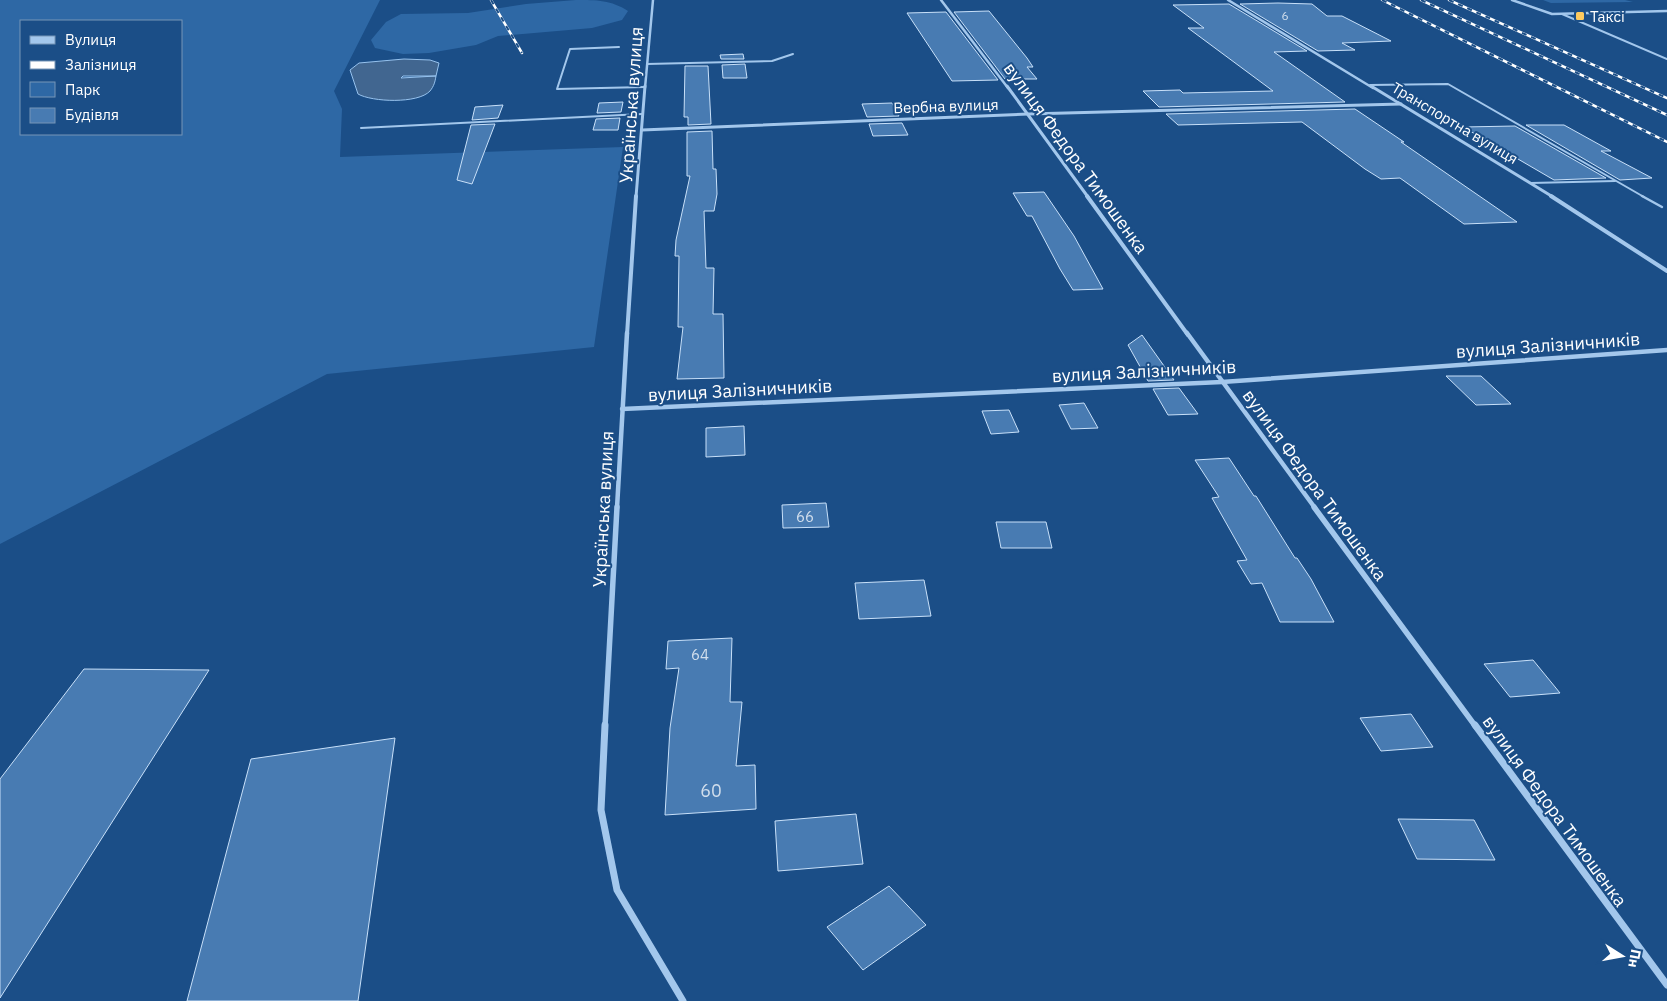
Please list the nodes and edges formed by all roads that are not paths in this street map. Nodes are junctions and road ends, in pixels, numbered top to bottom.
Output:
1 (653, 0) edge
2 (941, 0) edge
3 (1228, 0) edge
4 (1512, 0) edge
5 (1667, 11) edge
6 (1562, 14) junction
7 (619, 47) dead end
8 (793, 54) dead end
9 (1667, 59) edge
10 (647, 64) junction
11 (1370, 85) junction
12 (645, 87) junction
13 (1401, 104) junction
14 (642, 114) junction
15 (1028, 114) junction
16 (361, 128) dead end
17 (642, 130) junction
18 (1617, 181) junction
19 (1531, 183) junction
20 (1662, 207) dead end
21 (1667, 270) edge
22 (1667, 350) edge
23 (1222, 382) junction
24 (622, 410) junction
25 (1667, 985) edge
26 (683, 1001) edge

1 - 10 street, Українська вулиця
2 - 15 street, вулиця Федора Тимошенка
3 - 11 street, Транспортна вулиця
4 - 6 street
5 - 6 street
6 - 9 lane
7 - 12 lane
8 - 10 lane
10 - 12 street, Українська вулиця
11 - 13 street, Транспортна вулиця
11 - 18 lane
12 - 14 street, Українська вулиця
13 - 15 street, Вербна вулиця
13 - 19 street, Транспортна вулиця
14 - 16 lane
14 - 17 street, Українська вулиця
15 - 17 street, Вербна вулиця
15 - 23 street, вулиця Федора Тимошенка
17 - 24 street, Українська вулиця
18 - 19 lane
18 - 20 lane
19 - 21 street, Транспортна вулиця
22 - 23 street, вулиця Залізничників
23 - 24 street, вулиця Залізничників
23 - 25 street, вулиця Федора Тимошенка
24 - 26 street, Українська вулиця

